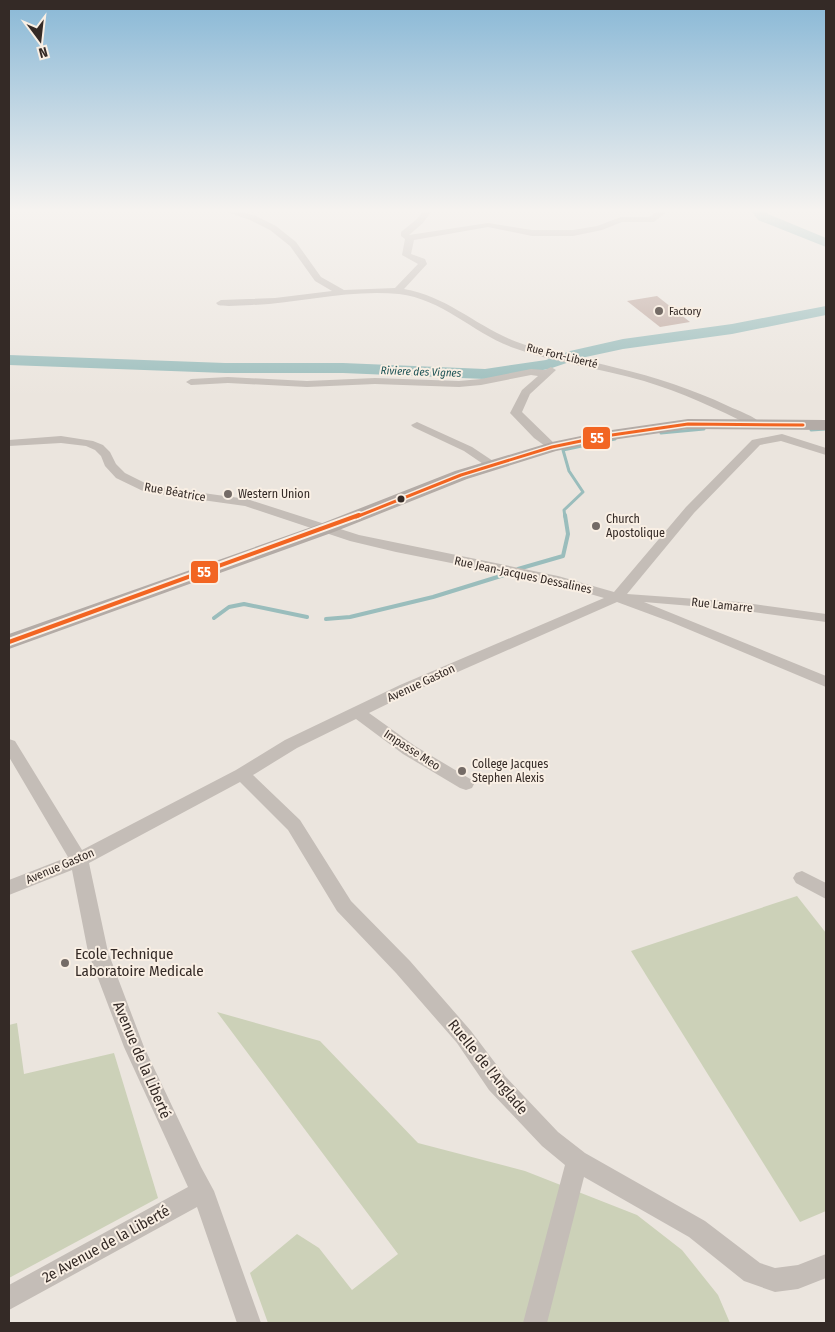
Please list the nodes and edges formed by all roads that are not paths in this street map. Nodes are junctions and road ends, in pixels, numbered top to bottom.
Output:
1 (313, 272) edge
2 (415, 272) edge
3 (398, 291) junction
4 (342, 293) junction
5 (221, 303) dead end
6 (572, 359) junction
7 (547, 373) junction
8 (191, 382) dead end
9 (756, 424) junction
10 (417, 425) dead end
11 (826, 425) edge
12 (784, 431) junction
13 (9, 443) edge
14 (552, 447) junction
15 (826, 452) edge
16 (493, 465) junction
17 (327, 528) junction
18 (617, 597) junction
19 (826, 618) edge
20 (9, 642) edge
21 (826, 682) edge
22 (358, 713) junction
23 (9, 745) edge
24 (242, 774) junction
25 (466, 784) dead end
26 (79, 860) junction
27 (802, 878) dead end
28 (9, 888) edge
29 (826, 892) edge
30 (577, 1161) junction
31 (203, 1191) junction
32 (826, 1266) edge
33 (9, 1298) edge
34 (249, 1323) edge
35 (534, 1323) edge

1 - 4 street
2 - 3 street
3 - 4 street, Rue Fort-Liberté
3 - 6 street, Rue Fort-Liberté
4 - 5 street, Rue Fort-Liberté
6 - 7 street
6 - 9 street, Rue Fort-Liberté
7 - 8 street
7 - 14 street
9 - 12 main road
9 - 14 main road
10 - 16 street
11 - 12 main road
12 - 15 street
12 - 18 street, Avenue Gaston
13 - 17 street, Rue Béatrice
14 - 16 main road
16 - 17 main road
17 - 18 street, Rue Jean-Jacques Dessalines
17 - 20 main road
18 - 19 street, Rue Lamarre
18 - 21 street, Rue Jean-Jacques Dessalines
18 - 22 street, Avenue Gaston
22 - 24 street, Avenue Gaston
22 - 25 street, Impasse Meo
23 - 26 street, Avenue de la Liberté
24 - 26 street, Avenue Gaston
24 - 30 street, Ruelle de l'Anglade
26 - 28 street, Avenue Gaston
26 - 31 street, Avenue de la Liberté
27 - 29 street
30 - 32 street, Ruelle de l'Anglade
30 - 35 street
31 - 33 street, 2e Avenue de la Liberté
31 - 34 street, Avenue de la Liberté

